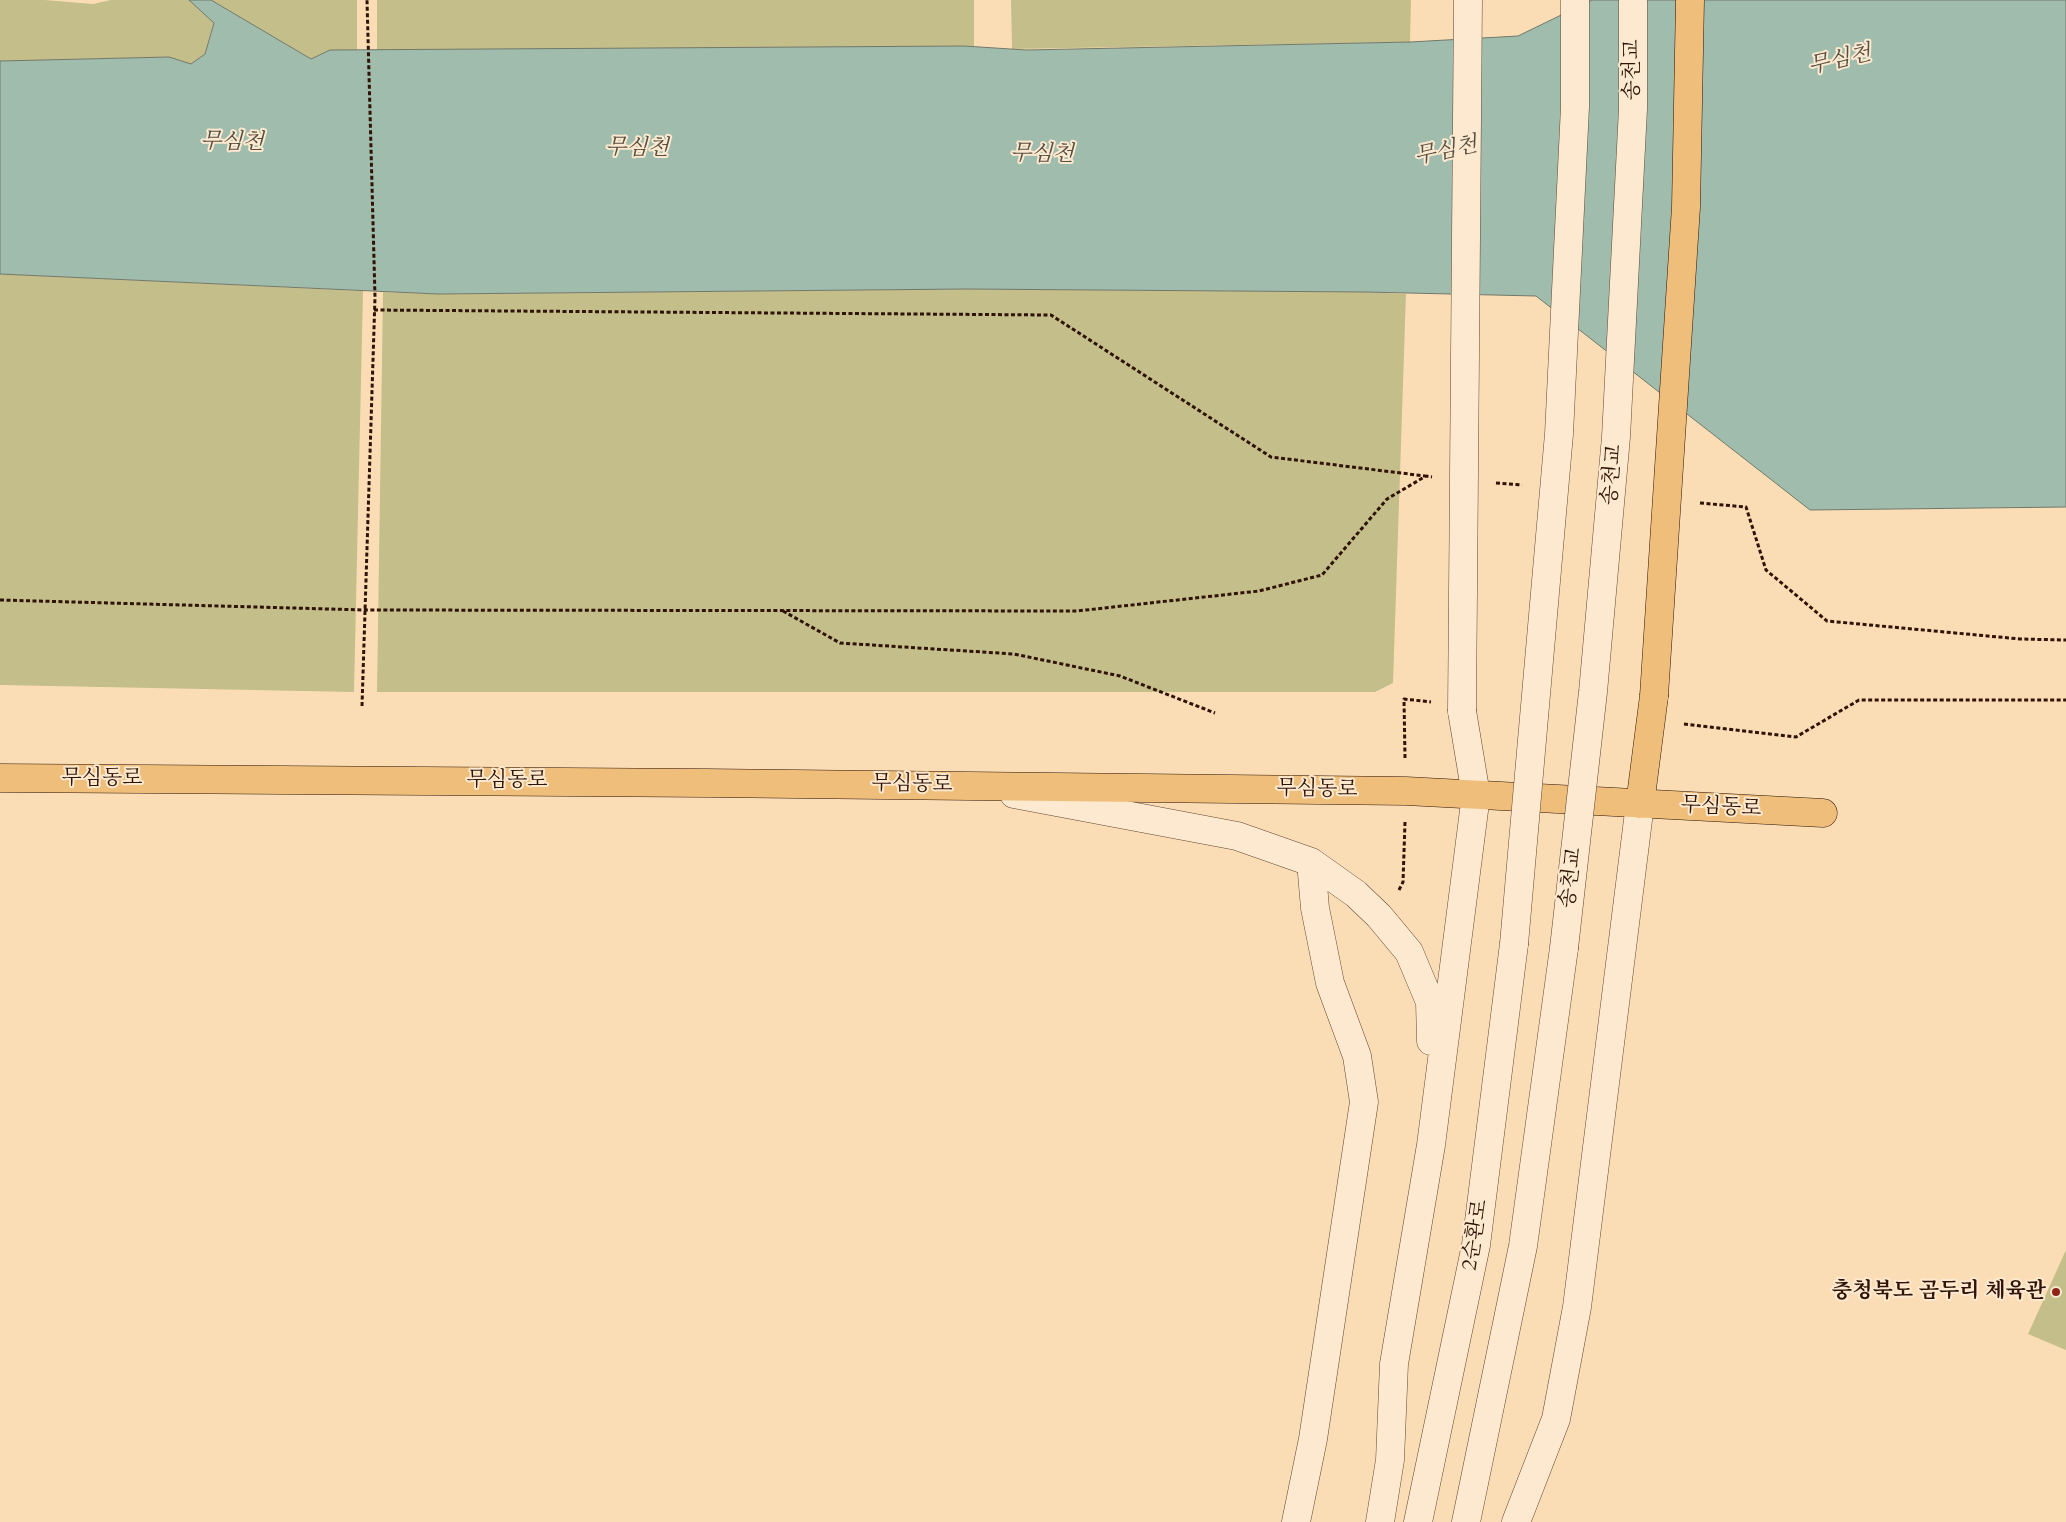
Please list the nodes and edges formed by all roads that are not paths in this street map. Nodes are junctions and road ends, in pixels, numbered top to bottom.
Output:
1 (1468, 0) edge
2 (1575, 0) edge
3 (1633, 0) edge
4 (1690, 0) edge
5 (0, 778) edge
6 (971, 786) junction
7 (1476, 795) junction
8 (1640, 804) junction
9 (1823, 813) dead end
10 (1311, 862) junction
11 (1431, 1145) junction
12 (1296, 1522) edge
13 (1380, 1522) edge
14 (1418, 1522) edge
15 (1466, 1522) edge
16 (1516, 1522) edge

1 - 7 street, bridge
2 - 14 street, 2순환로, bridge
3 - 15 street, 송천교, bridge
4 - 8 main road, bridge
5 - 6 main road, 무심동로
6 - 7 main road, 무심동로
6 - 10 street
7 - 8 main road, 무심동로
7 - 11 street
8 - 9 main road, 무심동로
8 - 16 street
10 - 11 street
10 - 12 street
11 - 13 street

